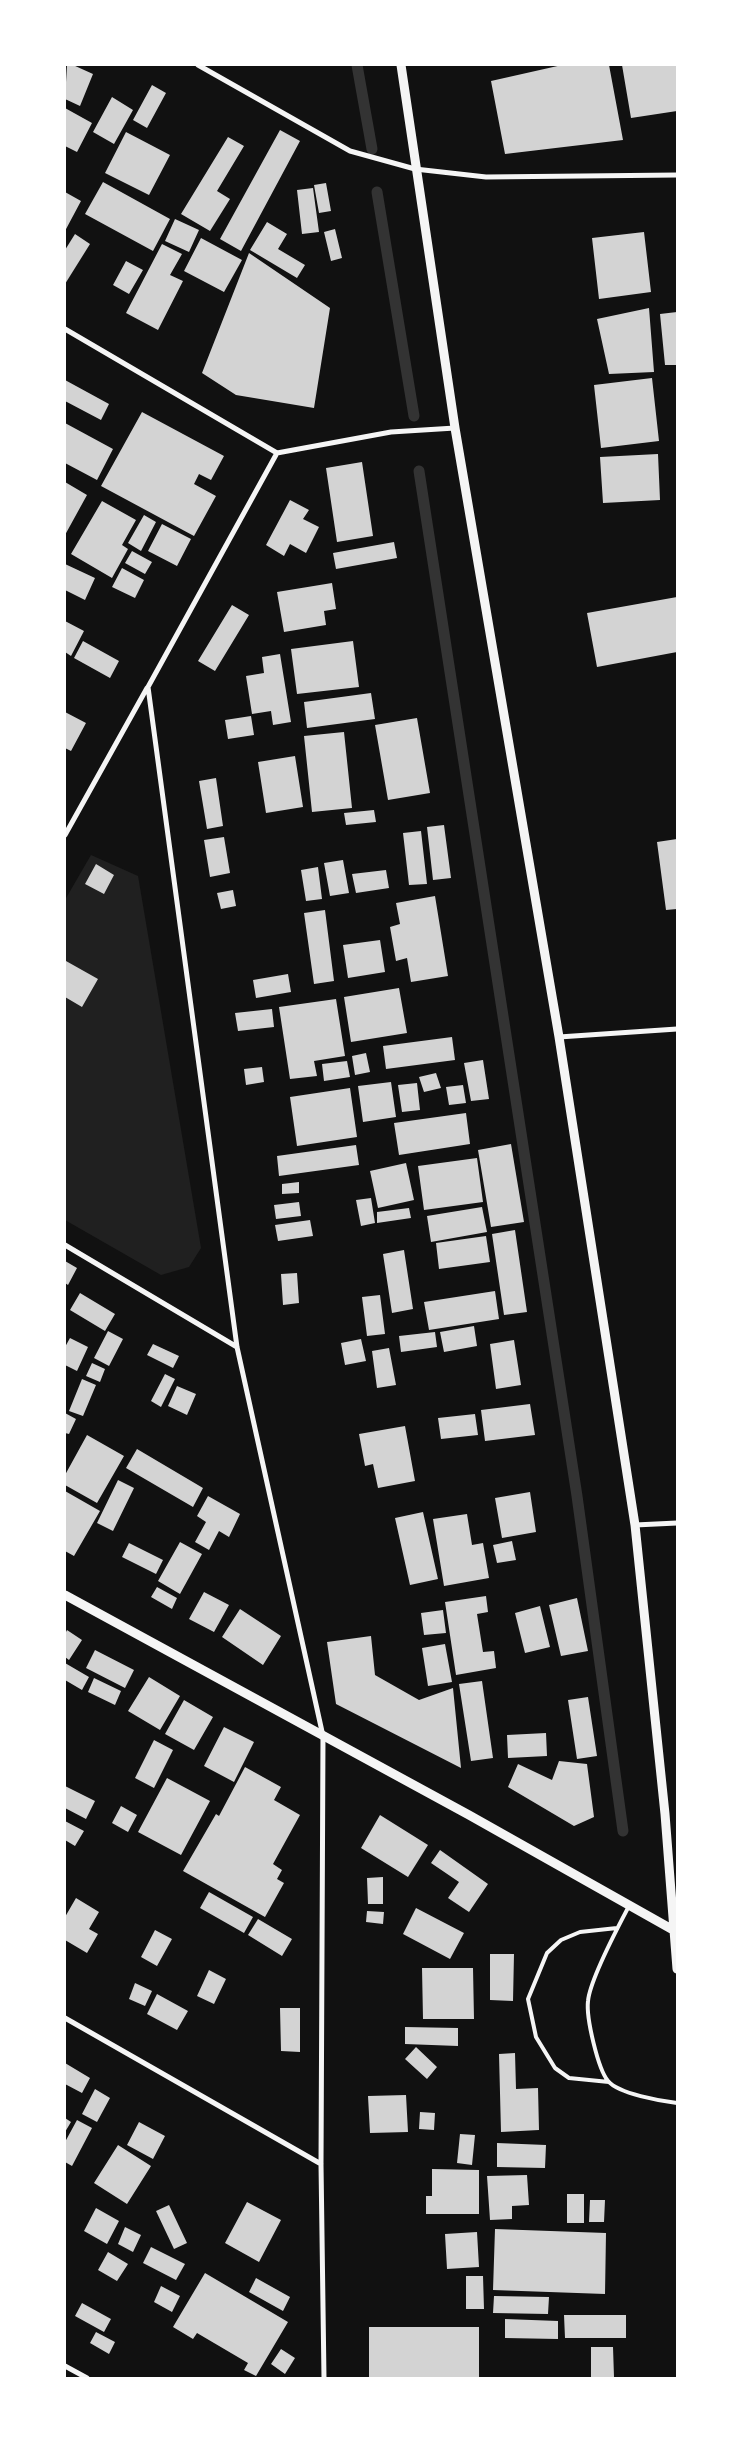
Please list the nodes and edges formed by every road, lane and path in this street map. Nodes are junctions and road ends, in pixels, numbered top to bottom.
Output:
1 (198, 65) edge
2 (401, 65) edge
3 (415, 169) junction
4 (677, 175) edge
5 (65, 329) edge
6 (455, 428) junction
7 (277, 453) junction
8 (148, 687) junction
9 (65, 835) edge
10 (677, 1029) edge
11 (559, 1037) junction
12 (65, 1245) edge
13 (237, 1347) junction
14 (677, 1523) edge
15 (635, 1526) junction
16 (65, 1595) edge
17 (323, 1736) junction
18 (629, 1906) junction
19 (617, 1928) junction
20 (675, 1932) junction
21 (677, 1969) edge
22 (65, 2018) edge
23 (609, 2082) junction
24 (677, 2103) edge
25 (321, 2164) junction
26 (65, 2366) edge
27 (87, 2378) edge
28 (324, 2378) edge

1 - 3 street
2 - 3 street
3 - 4 street
3 - 6 street
5 - 7 street
6 - 7 street
6 - 11 street
7 - 8 street
8 - 9 street
8 - 13 street
10 - 11 street
11 - 15 street
12 - 13 street
13 - 17 street
14 - 15 street
15 - 20 street
16 - 17 street
17 - 18 street
17 - 25 street
18 - 19 lane
18 - 20 street
19 - 23 lane
19 - 23 lane
20 - 21 street
22 - 25 street
23 - 24 lane
25 - 28 street
26 - 27 street

